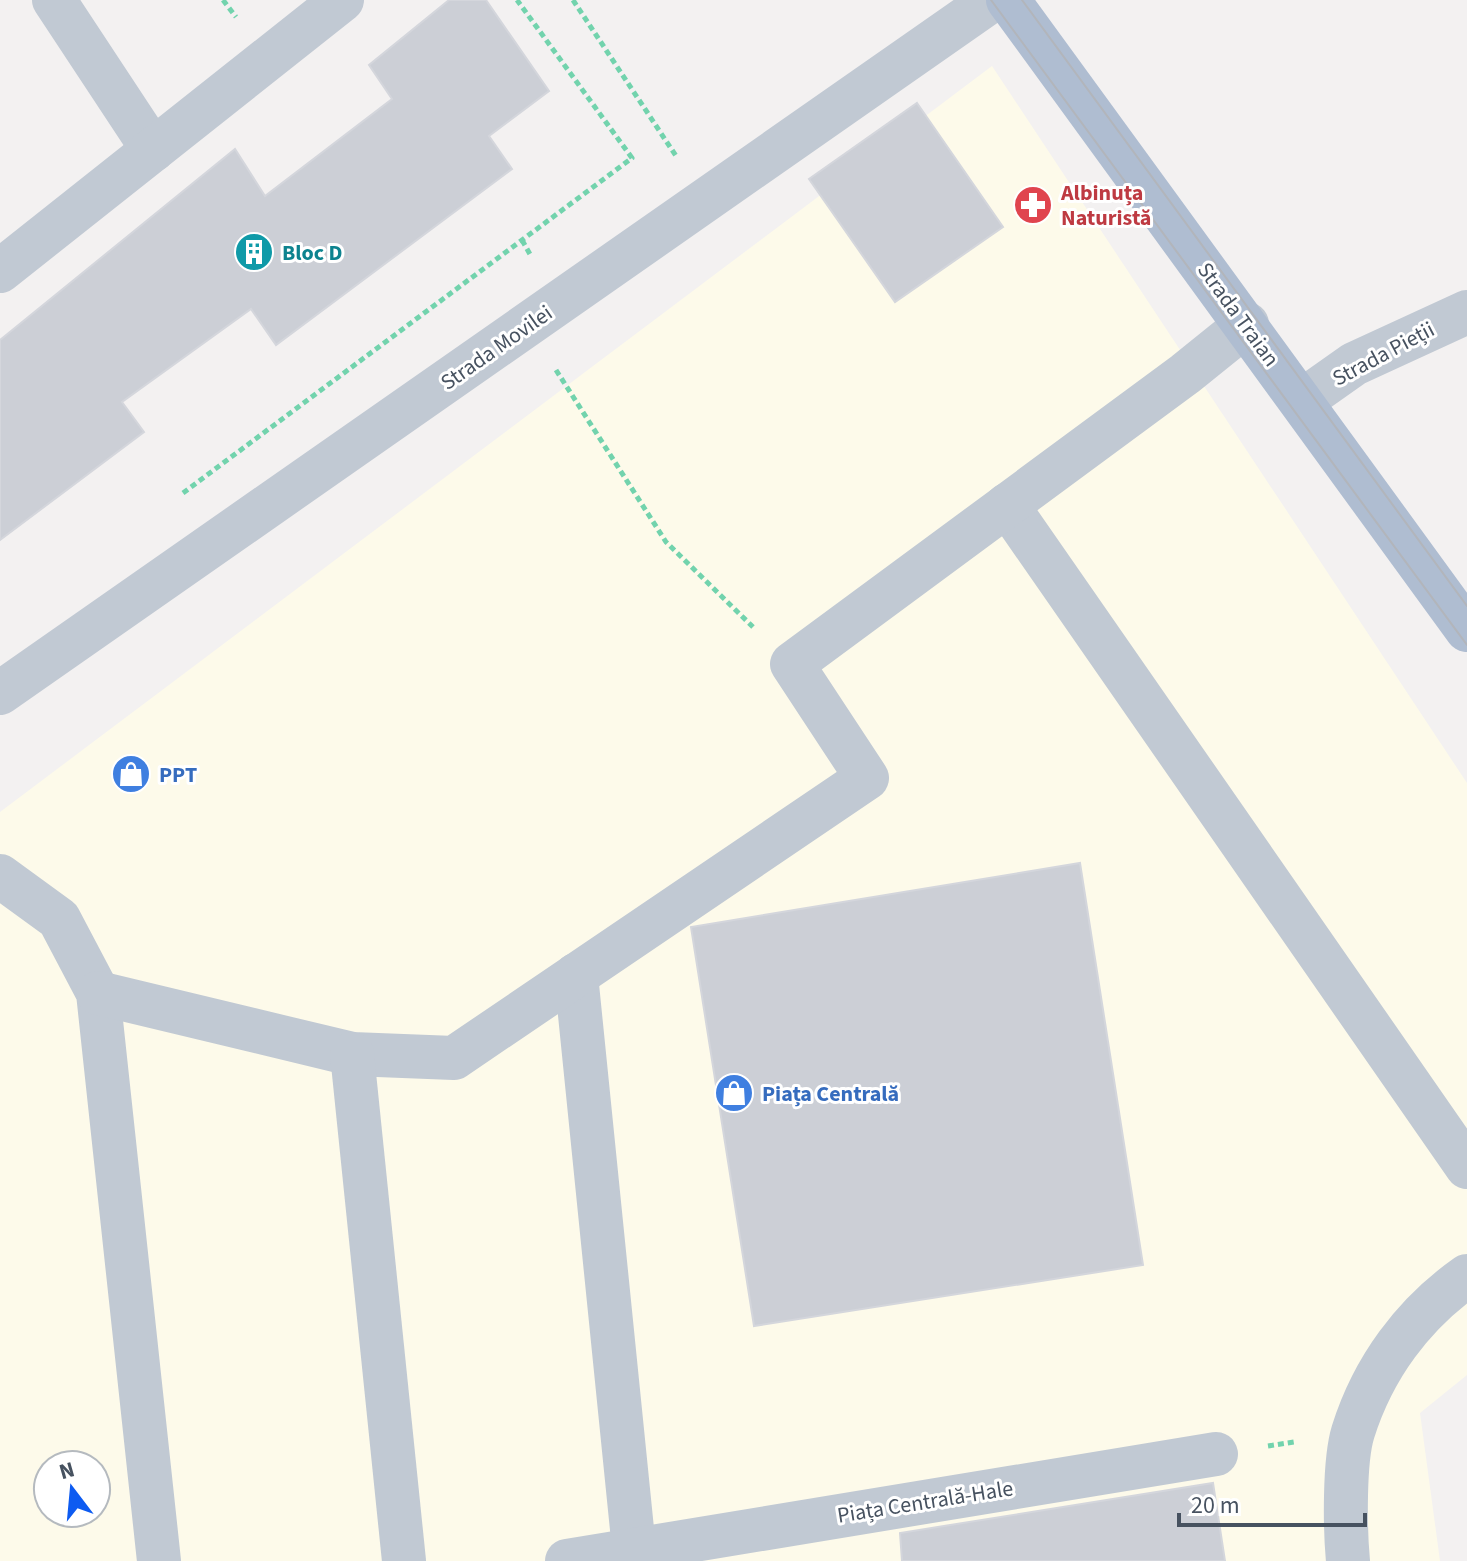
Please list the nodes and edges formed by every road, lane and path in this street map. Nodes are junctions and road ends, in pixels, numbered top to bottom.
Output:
1 (54, 0) edge
2 (342, 0) edge
3 (517, 0) edge
4 (573, 0) edge
5 (992, 0) edge
6 (1008, 0) edge
7 (153, 150) junction
8 (706, 201) junction
9 (0, 271) edge
10 (1467, 312) edge
11 (1247, 324) junction
12 (527, 325) junction
13 (1303, 400) junction
14 (174, 500) dead end
15 (1007, 505) junction
16 (1467, 630) edge
17 (792, 664) junction
18 (0, 693) edge
19 (0, 876) edge
20 (576, 975) junction
21 (98, 993) junction
22 (352, 1054) junction
23 (1467, 1167) edge
24 (1467, 1276) edge
25 (1352, 1434) junction
26 (1216, 1454) joint
27 (732, 1547) edge
28 (634, 1549) junction
29 (159, 1561) edge
30 (404, 1561) edge
31 (567, 1561) edge
32 (1348, 1561) edge

1 - 7 street
2 - 7 street
3 - 14 path
4 - 8 path
5 - 8 street, Strada Movilei
6 - 11 main road, Strada Traian
7 - 9 street
8 - 12 street, Strada Movilei
10 - 13 street, Strada Pieții
11 - 13 main road, Strada Traian
11 - 15 street
12 - 17 path
12 - 18 street, Strada Movilei
13 - 16 main road, Strada Traian
15 - 17 street
15 - 23 street
17 - 20 street
19 - 21 street
20 - 22 street
20 - 28 street
21 - 22 street
21 - 29 street
22 - 30 street
24 - 25 street
25 - 26 path
25 - 32 street
26 - 27 street, Piața Centrală-Hale
27 - 28 street, Piața Centrală-Hale
28 - 31 street, Piața Centrală-Hale

